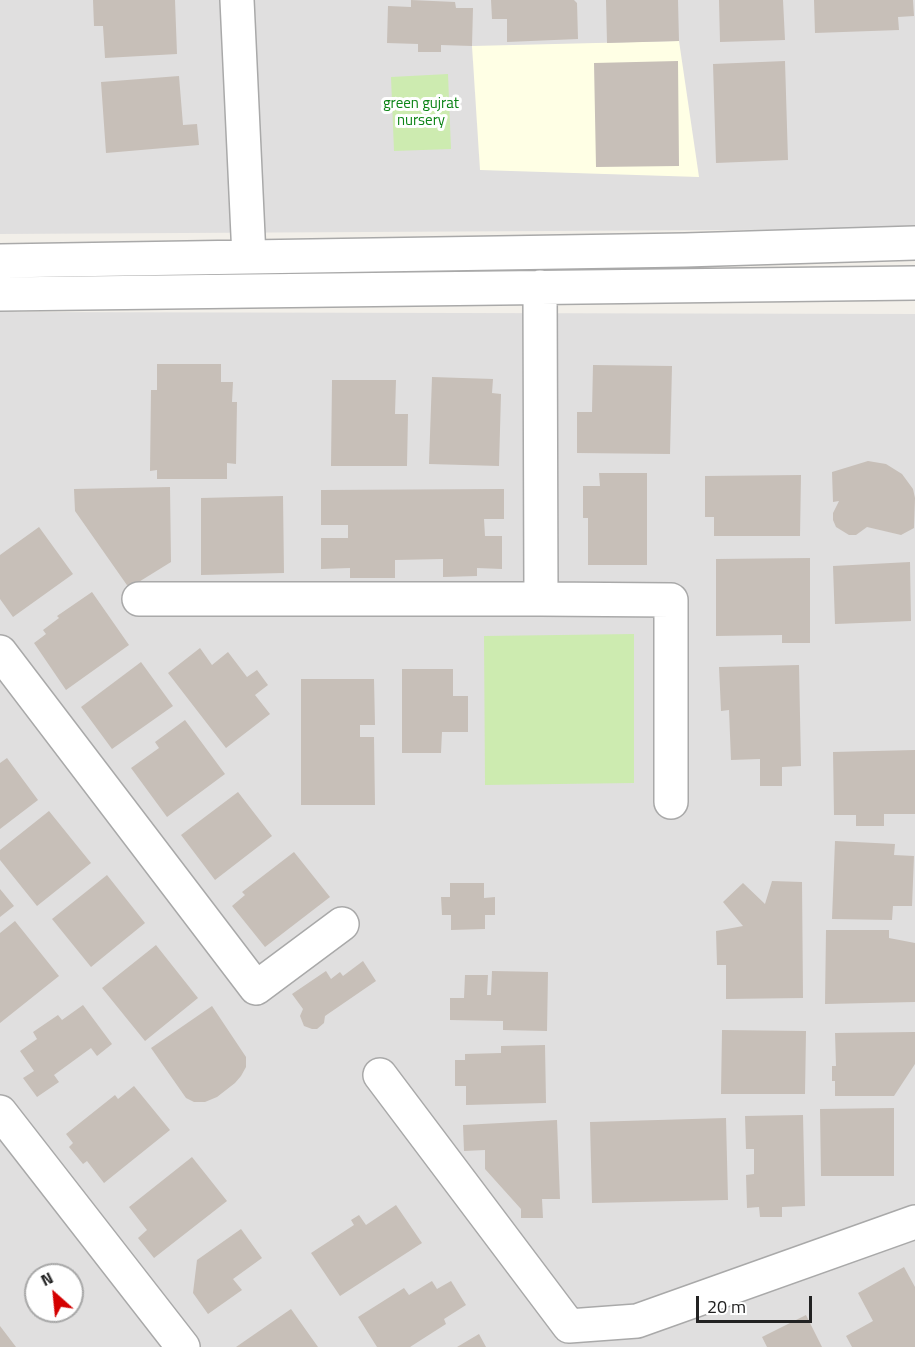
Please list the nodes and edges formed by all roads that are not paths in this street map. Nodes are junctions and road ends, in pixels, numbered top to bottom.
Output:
1 (237, 0) edge
2 (915, 243) edge
3 (249, 257) junction
4 (0, 261) edge
5 (915, 283) edge
6 (540, 287) junction
7 (0, 294) edge
8 (139, 599) dead end
9 (541, 599) junction
10 (0, 652) edge
11 (671, 802) dead end
12 (342, 924) dead end
13 (380, 1075) dead end
14 (0, 1112) edge
15 (915, 1222) edge
16 (183, 1347) edge

1 - 3 street
2 - 3 street
3 - 4 street
5 - 6 street
6 - 7 street
6 - 9 street
8 - 9 street
9 - 11 street
10 - 12 street
13 - 15 street
14 - 16 street

